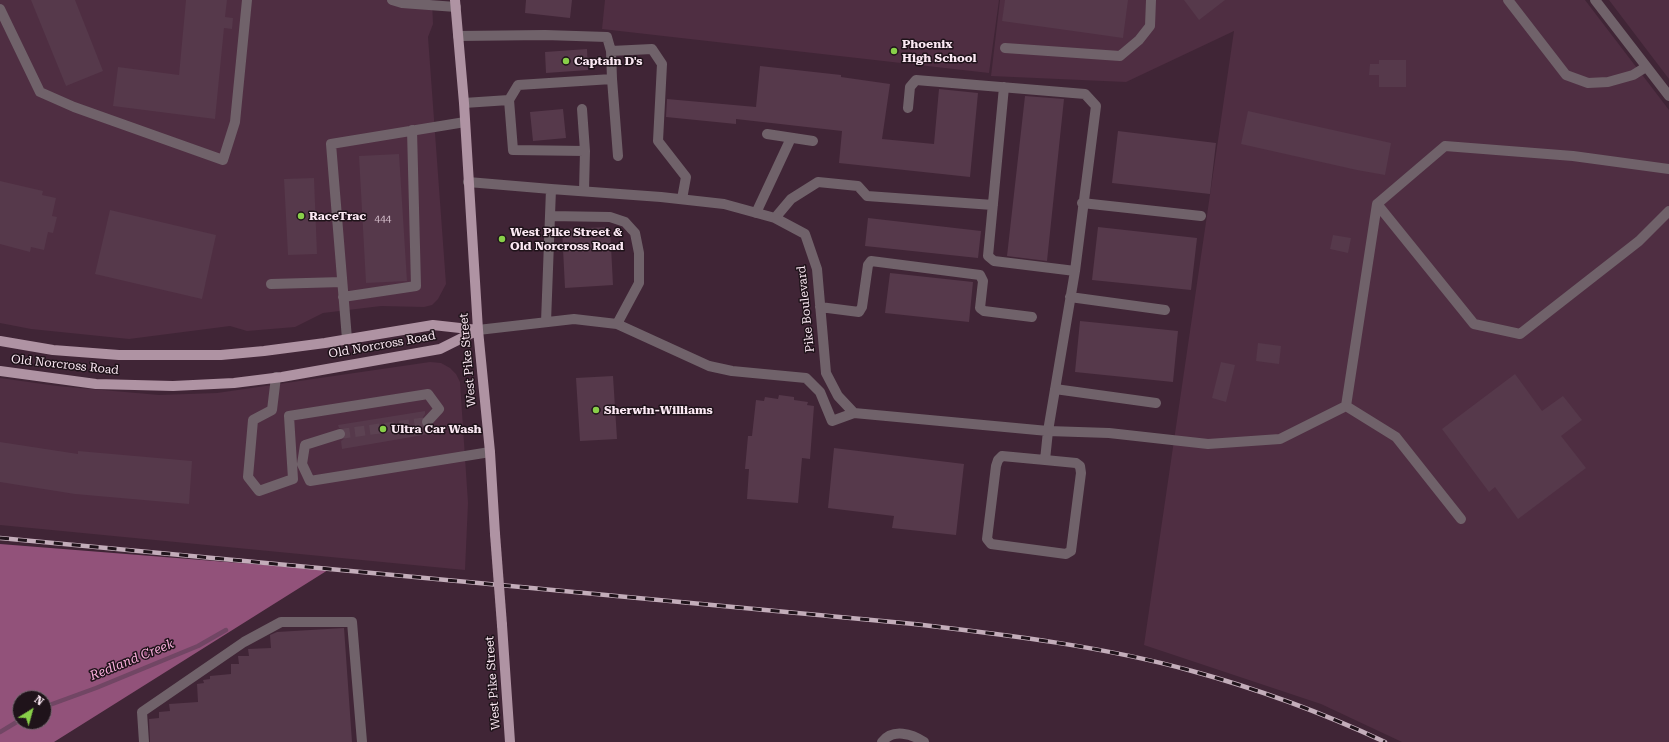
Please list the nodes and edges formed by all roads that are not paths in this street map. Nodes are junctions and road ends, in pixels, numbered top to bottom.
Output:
1 (247, 0) edge
2 (392, 0) edge
3 (1151, 0) edge
4 (1508, 0) edge
5 (1595, 0) edge
6 (456, 4) edge
7 (0, 9) edge
8 (458, 36) junction
9 (1004, 48) dead end
10 (611, 51) junction
11 (1646, 67) junction
12 (612, 79) junction
13 (1004, 87) junction
14 (1669, 96) edge
15 (510, 100) junction
16 (464, 103) junction
17 (908, 108) dead end
18 (582, 109) dead end
19 (464, 122) junction
20 (412, 130) junction
21 (767, 134) dead end
22 (791, 138) junction
23 (813, 141) dead end
24 (585, 151) junction
25 (618, 156) dead end
26 (1669, 169) edge
27 (468, 182) junction
28 (550, 189) junction
29 (584, 191) junction
30 (682, 199) junction
31 (1082, 203) junction
32 (1377, 204) junction
33 (993, 205) junction
34 (1669, 211) edge
35 (756, 213) junction
36 (550, 216) junction
37 (1201, 216) dead end
38 (774, 218) junction
39 (1075, 271) junction
40 (342, 282) junction
41 (270, 284) dead end
42 (1070, 297) junction
43 (343, 298) junction
44 (820, 307) junction
45 (1165, 310) dead end
46 (1032, 317) dead end
47 (546, 322) junction
48 (617, 324) junction
49 (478, 330) junction
50 (347, 339) junction
51 (0, 341) edge
52 (0, 371) edge
53 (276, 378) junction
54 (1055, 389) junction
55 (1156, 402) dead end
56 (1346, 406) junction
57 (272, 410) junction
58 (854, 413) junction
59 (289, 416) junction
60 (427, 422) dead end
61 (1048, 431) junction
62 (340, 434) tunnel mouth
63 (490, 452) junction
64 (1045, 460) junction
65 (1461, 519) dead end
66 (144, 742) edge
67 (362, 742) edge
68 (510, 742) edge
69 (882, 742) edge
70 (924, 742) edge

1 - 7 street
2 - 6 street
3 - 9 street
4 - 11 street
5 - 11 street
6 - 8 main road, West Pike Street
8 - 10 street
8 - 16 main road, West Pike Street
10 - 12 street
10 - 30 street
11 - 14 street
12 - 15 street
12 - 25 street
13 - 17 street
13 - 31 street
13 - 33 street
15 - 16 street
15 - 24 street
16 - 19 main road, West Pike Street
18 - 24 street
19 - 20 street
19 - 27 main road, West Pike Street
20 - 40 street
20 - 43 street
21 - 22 street
22 - 23 street
22 - 35 street
24 - 29 street
26 - 32 street
27 - 28 street, Pike Boulevard
27 - 49 main road, West Pike Street
28 - 29 street, Pike Boulevard
28 - 36 street
29 - 30 street, Pike Boulevard
30 - 35 street, Pike Boulevard
31 - 37 street
31 - 39 street
32 - 34 street
32 - 56 street
33 - 38 street
33 - 39 street
35 - 38 street, Pike Boulevard
36 - 47 street
36 - 48 street
38 - 44 street, Pike Boulevard
39 - 42 street
40 - 41 street
40 - 43 street
42 - 45 street
42 - 54 street
43 - 50 street
44 - 46 street
44 - 58 street, Pike Boulevard
47 - 48 street
47 - 49 street
48 - 58 street
49 - 50 main road, Old Norcross Road
49 - 53 main road, Old Norcross Road
49 - 63 main road, West Pike Street
50 - 51 main road, Old Norcross Road
52 - 53 main road, Old Norcross Road
53 - 57 street
54 - 55 street
54 - 61 street
56 - 61 street
56 - 65 street
57 - 59 street
57 - 59 street
58 - 61 street
59 - 60 street
61 - 64 street
62 - 63 street
63 - 68 main road, West Pike Street, bridge
64 - 64 street
66 - 67 street
69 - 70 street

